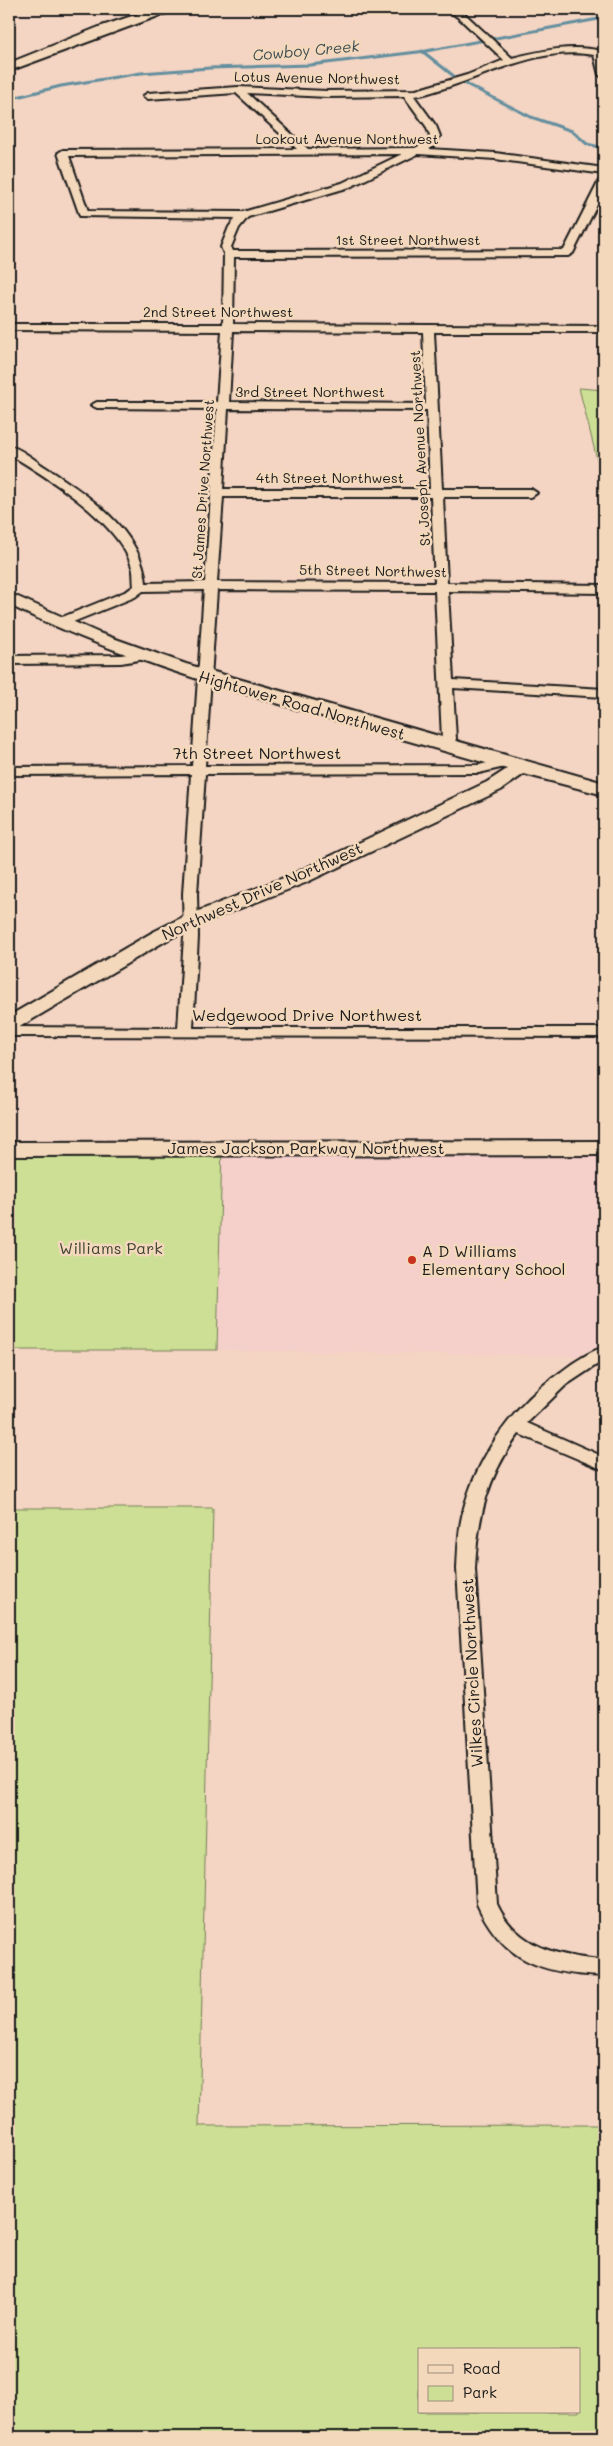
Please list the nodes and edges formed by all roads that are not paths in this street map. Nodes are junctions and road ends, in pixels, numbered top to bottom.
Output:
1 (165, 9) edge
2 (450, 9) edge
3 (510, 61) junction
4 (9, 67) edge
5 (604, 75) edge
6 (238, 90) junction
7 (406, 93) junction
8 (148, 96) dead end
9 (415, 151) junction
10 (306, 152) junction
11 (604, 171) edge
12 (604, 180) edge
13 (244, 215) junction
14 (229, 254) junction
15 (9, 327) edge
16 (228, 327) junction
17 (428, 327) junction
18 (604, 329) edge
19 (97, 406) dead end
20 (224, 407) junction
21 (433, 407) junction
22 (9, 449) edge
23 (218, 493) junction
24 (438, 493) junction
25 (532, 493) dead end
26 (140, 586) junction
27 (211, 587) junction
28 (442, 588) junction
29 (604, 589) edge
30 (9, 598) edge
31 (59, 623) junction
32 (140, 656) junction
33 (9, 660) edge
34 (205, 677) junction
35 (446, 684) junction
36 (604, 693) edge
37 (446, 746) junction
38 (512, 765) junction
39 (9, 771) edge
40 (198, 771) junction
41 (604, 789) edge
42 (190, 920) junction
43 (9, 1025) edge
44 (9, 1032) edge
45 (185, 1032) junction
46 (604, 1032) edge
47 (9, 1148) edge
48 (604, 1148) edge
49 (604, 1353) edge
50 (516, 1425) junction
51 (604, 1464) edge
52 (604, 1968) edge

1 - 4 street
2 - 3 street
3 - 5 street, Lotus Avenue Northwest
3 - 7 street, Lotus Avenue Northwest
6 - 7 street, Lotus Avenue Northwest
6 - 8 street, Lotus Avenue Northwest
6 - 10 street
7 - 9 street
9 - 10 street, Lookout Avenue Northwest
9 - 11 street, Lookout Avenue Northwest
9 - 13 street
10 - 13 street, Lookout Avenue Northwest
12 - 14 street, 1st Street Northwest
13 - 14 street, St James Drive Northwest
14 - 16 street, St James Drive Northwest
15 - 16 street, 2nd Street Northwest
16 - 17 street, 2nd Street Northwest
16 - 20 street, St James Drive Northwest
17 - 18 street, 2nd Street Northwest
17 - 21 street, St Joseph Avenue Northwest
19 - 20 street, 3rd Street Northwest
20 - 21 street, 3rd Street Northwest
20 - 23 street, St James Drive Northwest
21 - 24 street, St Joseph Avenue Northwest
22 - 26 street
23 - 24 street, 4th Street Northwest
23 - 27 street, St James Drive Northwest
24 - 25 street, 4th Street Northwest
24 - 28 street, St Joseph Avenue Northwest
26 - 27 street, 5th Street Northwest
26 - 31 street
27 - 28 street, 5th Street Northwest
27 - 34 street, St James Drive Northwest
28 - 29 street, 5th Street Northwest
28 - 35 street, St Joseph Avenue Northwest
30 - 31 street, Hightower Road Northwest
31 - 32 street, Hightower Road Northwest
32 - 33 street
32 - 34 street, Hightower Road Northwest
34 - 37 street, Hightower Road Northwest
34 - 40 street, St James Drive Northwest
35 - 36 street
35 - 37 street, St Joseph Avenue Northwest
37 - 38 street, Hightower Road Northwest
38 - 40 street, 7th Street Northwest
38 - 41 street, Hightower Road Northwest
38 - 42 street, Northwest Drive Northwest
39 - 40 street, 7th Street Northwest
40 - 42 street, St James Drive Northwest
42 - 43 street, Northwest Drive Northwest
42 - 45 street, St James Drive Northwest
44 - 45 street, Wedgewood Drive Northwest
45 - 46 street, Wedgewood Drive Northwest
47 - 48 street, James Jackson Parkway Northwest
49 - 50 street, Wilkes Circle Northwest
50 - 51 street
50 - 52 street, Wilkes Circle Northwest

